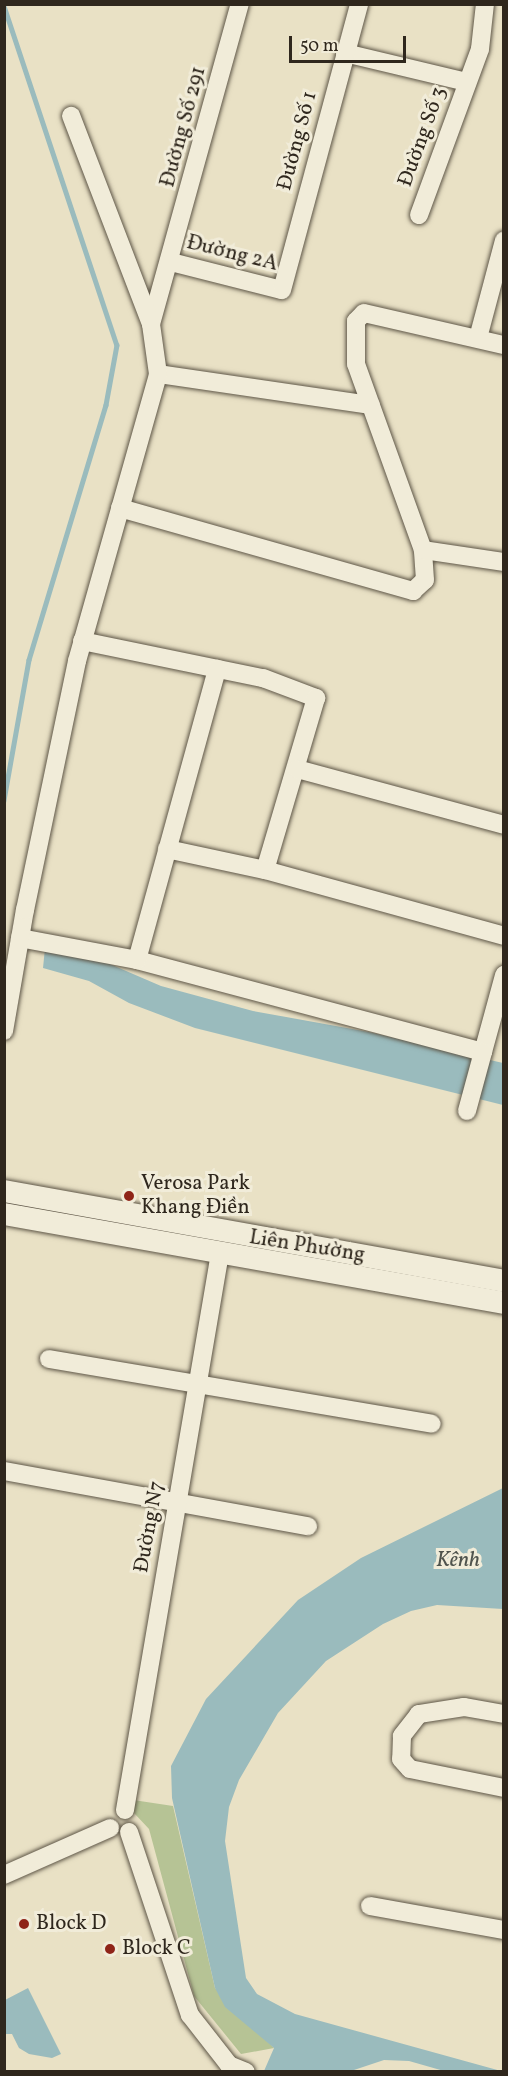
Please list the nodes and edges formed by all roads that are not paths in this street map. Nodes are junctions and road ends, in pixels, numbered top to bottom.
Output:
1 (240, 4) edge
2 (359, 4) edge
3 (485, 4) edge
4 (345, 52) junction
5 (467, 82) junction
6 (71, 116) dead end
7 (419, 215) dead end
8 (504, 240) edge
9 (171, 262) junction
10 (282, 290) joint
11 (151, 324) junction
12 (478, 338) junction
13 (504, 345) edge
14 (158, 374) junction
15 (371, 405) junction
16 (120, 508) junction
17 (423, 550) junction
18 (504, 562) edge
19 (82, 641) junction
20 (217, 669) junction
21 (297, 769) junction
22 (504, 825) edge
23 (167, 849) junction
24 (265, 870) junction
25 (504, 936) edge
26 (20, 938) junction
27 (137, 960) junction
28 (504, 975) edge
29 (4, 1031) edge
30 (482, 1055) junction
31 (469, 1103) dead end
32 (4, 1191) edge
33 (4, 1214) edge
34 (220, 1252) junction
35 (504, 1281) edge
36 (504, 1303) edge
37 (49, 1359) dead end
38 (198, 1383) junction
39 (432, 1424) dead end
40 (4, 1471) edge
41 (177, 1504) junction
42 (308, 1526) dead end
43 (504, 1714) edge
44 (504, 1788) edge
45 (125, 1810) junction
46 (110, 1828) junction
47 (129, 1832) junction
48 (4, 1875) edge
49 (370, 1906) dead end
50 (504, 1930) edge
51 (234, 2069) edge

1 - 9 street, Đường Số 291
2 - 4 street, Đường Số 1
3 - 5 street, Đường Số 3
4 - 5 street
4 - 10 street, Đường Số 1
5 - 7 street, Đường Số 3
6 - 11 street
8 - 12 street
9 - 10 street, Đường 2A
9 - 11 street, Đường Số 291
11 - 14 street
12 - 13 street
12 - 15 street
14 - 15 street
14 - 16 street
15 - 17 street
16 - 17 street
16 - 19 street
17 - 18 street
19 - 20 street
19 - 26 street
20 - 21 street
20 - 23 street
21 - 22 street
21 - 24 street
23 - 24 street
23 - 27 street
24 - 25 street
26 - 27 street
26 - 29 street
27 - 30 street
28 - 30 street
30 - 31 street
32 - 35 street, Liên Phường
33 - 34 street, Liên Phường
34 - 36 street, Liên Phường
34 - 38 street, Đường N7
37 - 38 street
38 - 39 street
38 - 41 street, Đường N7
40 - 41 street
41 - 42 street
41 - 45 street, Đường N7
43 - 44 street
45 - 46 street
45 - 47 street
46 - 47 street
46 - 48 street
47 - 51 street
49 - 50 street

